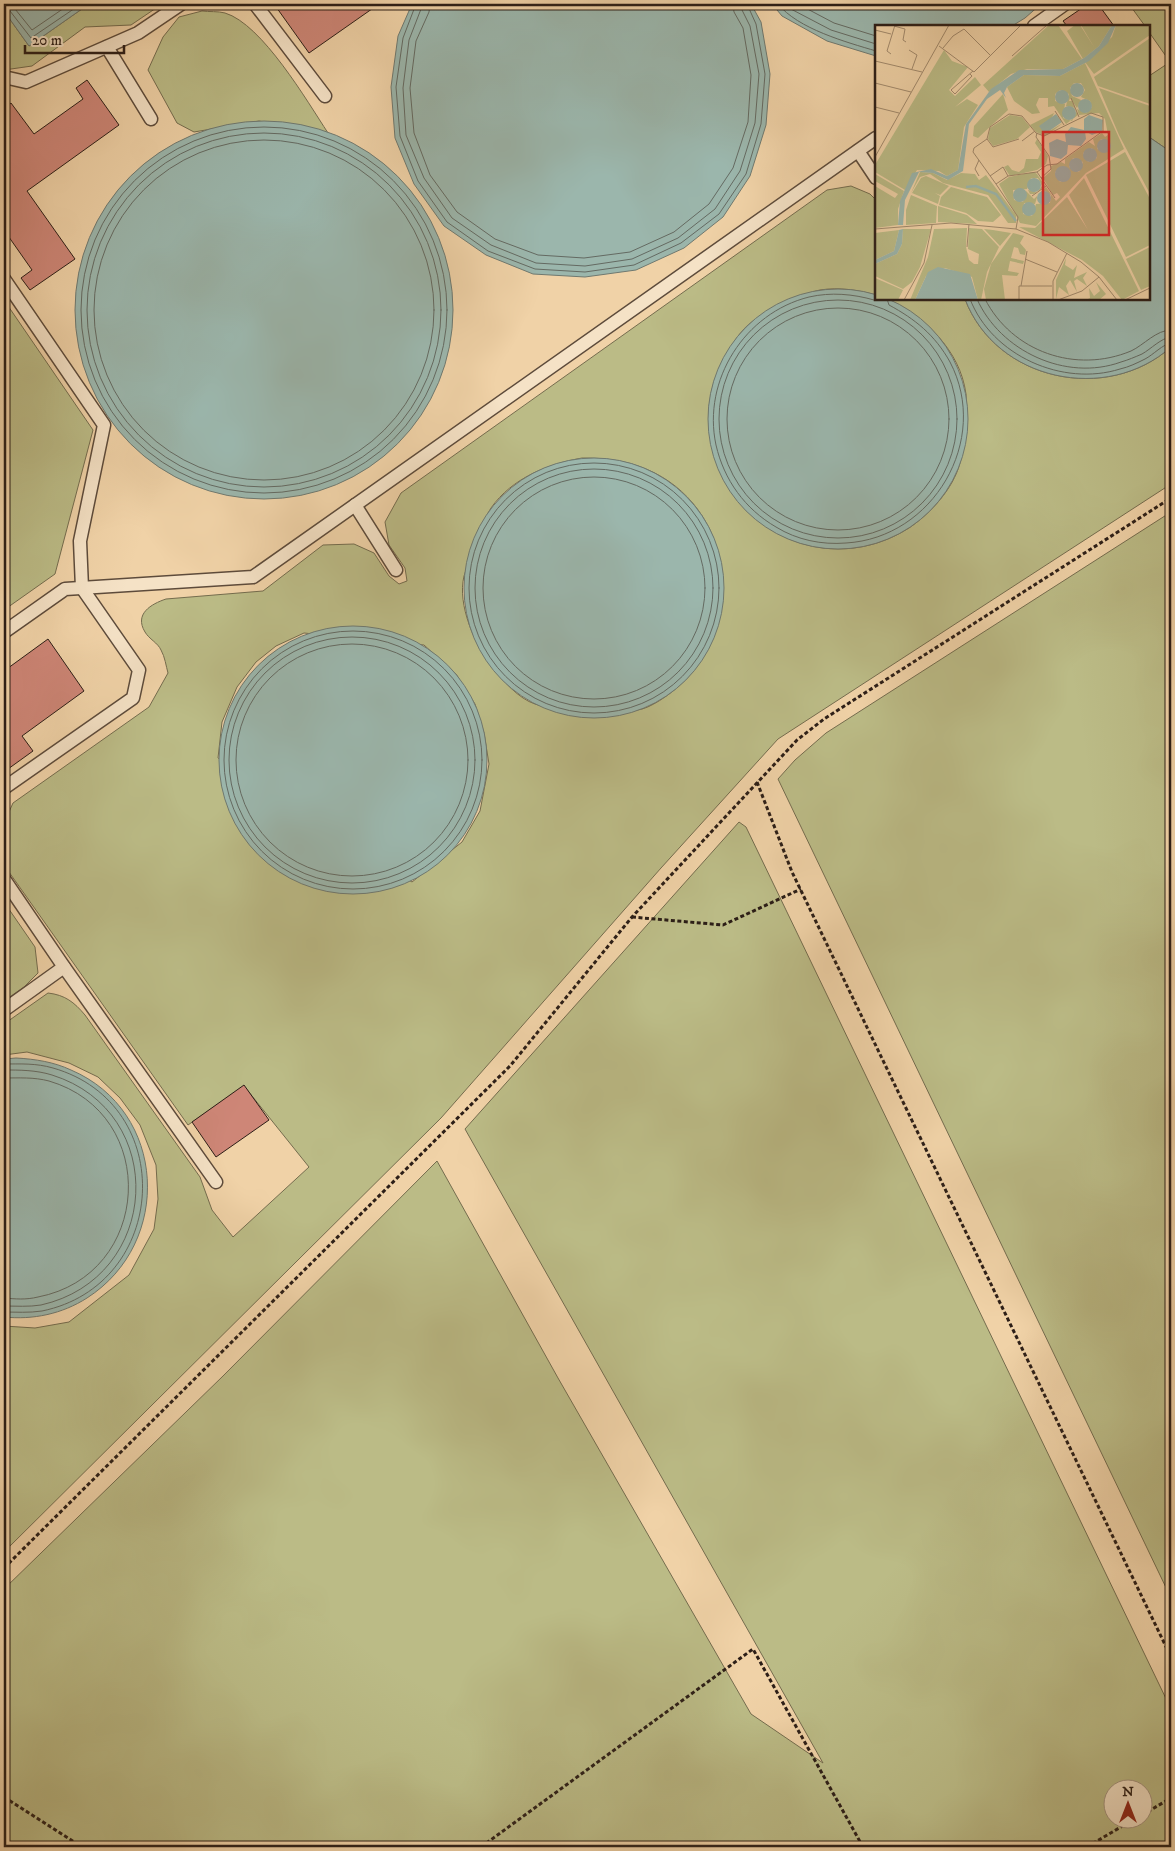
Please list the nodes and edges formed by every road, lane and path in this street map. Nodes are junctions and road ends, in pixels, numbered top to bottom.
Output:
1 (181, 4) edge
2 (255, 4) edge
3 (1064, 4) edge
4 (1035, 25) edge
5 (107, 47) junction
6 (4, 77) edge
7 (325, 96) dead end
8 (151, 118) dead end
9 (875, 139) edge
10 (858, 151) junction
11 (875, 176) edge
12 (4, 279) edge
13 (1171, 498) edge
14 (355, 505) junction
15 (396, 570) dead end
16 (82, 588) junction
17 (4, 632) edge
18 (757, 782) junction
19 (4, 788) edge
20 (4, 879) edge
21 (801, 889) junction
22 (632, 917) junction
23 (64, 967) junction
24 (4, 1010) edge
25 (216, 1182) dead end
26 (4, 1568) edge
27 (1171, 1657) edge
28 (4, 1798) edge
29 (1171, 1798) edge
30 (1152, 1809) edge
31 (1119, 1828) edge
32 (82, 1847) edge
33 (481, 1847) edge
34 (863, 1847) edge
35 (1087, 1847) edge

1 - 5 lane
2 - 7 lane
3 - 4 lane
5 - 6 lane
5 - 8 lane
9 - 10 lane
10 - 11 lane
10 - 14 lane
12 - 16 lane
13 - 18 path
14 - 15 lane
14 - 16 lane
16 - 17 lane
16 - 19 lane
18 - 21 path
18 - 22 path
20 - 23 lane
21 - 22 path
21 - 27 path
22 - 26 path
23 - 24 lane
23 - 25 lane
28 - 32 path
29 - 30 path
31 - 35 path
33 - 34 path

